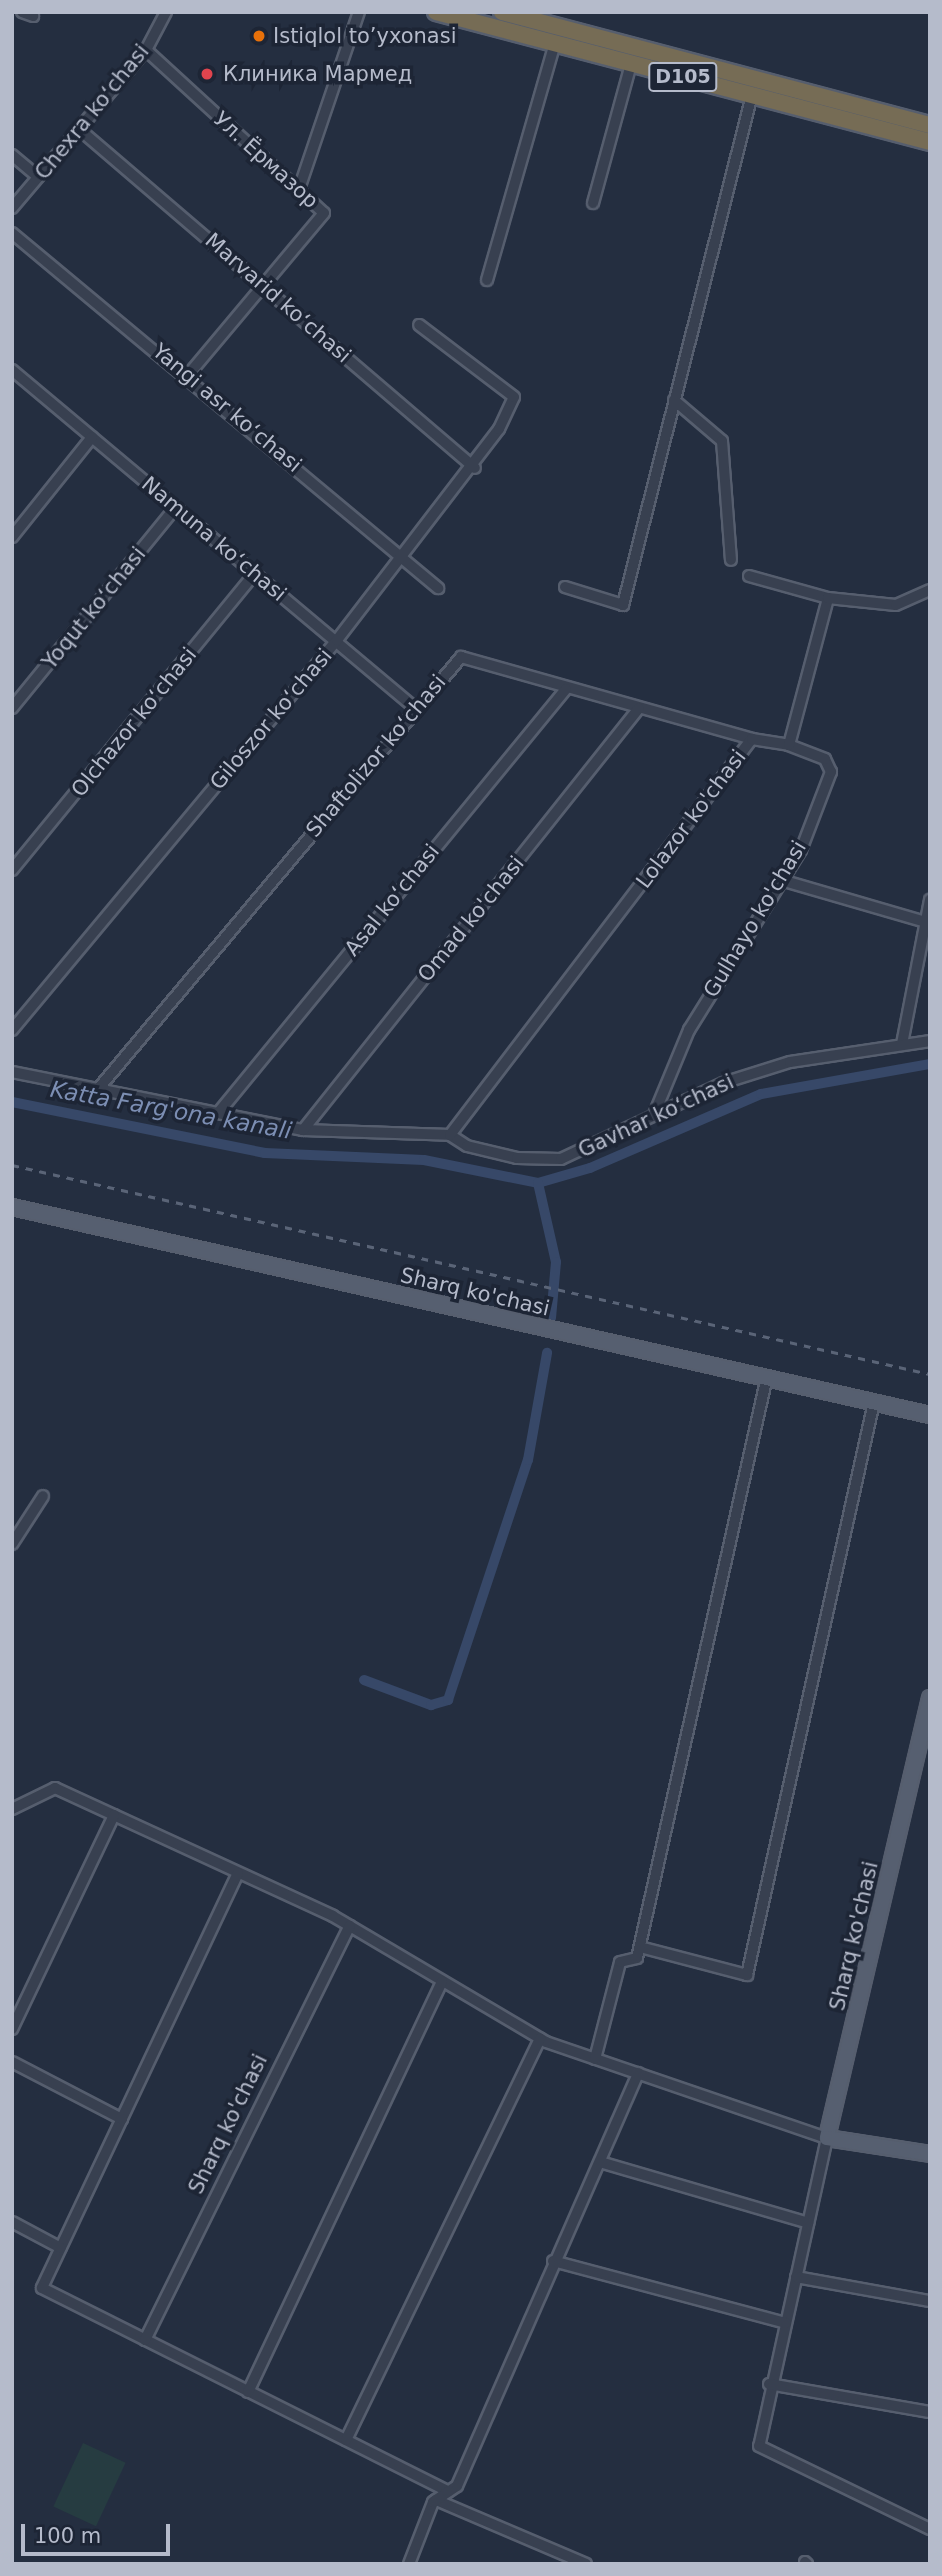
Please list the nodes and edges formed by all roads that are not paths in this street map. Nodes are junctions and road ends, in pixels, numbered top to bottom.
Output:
1 (166, 12) edge
2 (359, 12) edge
3 (436, 12) edge
4 (502, 12) edge
5 (555, 43) junction
6 (146, 50) junction
7 (631, 64) junction
8 (677, 67) junction
9 (752, 95) junction
10 (930, 125) edge
11 (79, 129) junction
12 (930, 142) edge
13 (12, 155) edge
14 (38, 177) junction
15 (299, 189) junction
16 (593, 203) dead end
17 (12, 208) edge
18 (12, 233) edge
19 (486, 279) dead end
20 (262, 283) junction
21 (419, 326) dead end
22 (13, 372) edge
23 (189, 374) junction
24 (674, 400) junction
25 (92, 437) junction
26 (475, 468) junction
27 (176, 508) junction
28 (12, 537) edge
29 (402, 558) junction
30 (731, 560) dead end
31 (254, 574) junction
32 (749, 576) dead end
33 (565, 587) dead end
34 (438, 588) dead end
35 (930, 590) edge
36 (828, 598) junction
37 (337, 640) junction
38 (566, 689) junction
39 (12, 708) edge
40 (415, 708) junction
41 (639, 708) junction
42 (752, 739) junction
43 (789, 745) junction
44 (12, 870) edge
45 (781, 880) junction
46 (930, 900) edge
47 (926, 922) junction
48 (12, 1030) edge
49 (930, 1041) edge
50 (902, 1044) junction
51 (12, 1072) edge
52 (99, 1088) junction
53 (219, 1112) junction
54 (655, 1112) junction
55 (303, 1130) junction
56 (450, 1135) junction
57 (12, 1207) edge
58 (765, 1381) junction
59 (874, 1402) junction
60 (930, 1415) edge
61 (43, 1496) dead end
62 (12, 1544) edge
63 (930, 1698) edge
64 (924, 1745) edge
65 (12, 1809) edge
66 (114, 1815) junction
67 (239, 1872) junction
68 (350, 1926) junction
69 (640, 1947) junction
70 (442, 1981) junction
71 (12, 2029) edge
72 (540, 2038) junction
73 (595, 2059) junction
74 (12, 2062) edge
75 (638, 2073) junction
76 (122, 2119) junction
77 (827, 2138) junction
78 (930, 2154) edge
79 (600, 2162) junction
80 (12, 2222) edge
81 (808, 2223) junction
82 (61, 2248) junction
83 (553, 2261) junction
84 (796, 2277) junction
85 (930, 2301) edge
86 (786, 2323) junction
87 (145, 2340) junction
88 (769, 2384) junction
89 (248, 2392) junction
90 (930, 2412) edge
91 (346, 2440) junction
92 (448, 2491) junction
93 (436, 2500) junction
94 (930, 2529) edge
95 (409, 2564) edge
96 (586, 2564) edge

1 - 6 street, Chexra koʻchasi
2 - 15 street
3 - 5 highway, D105
4 - 8 highway, D105
5 - 7 highway, D105
5 - 19 street
6 - 11 street, Chexra koʻchasi
6 - 15 street, Ул. Ёрмазор
7 - 8 highway, D105
7 - 16 street
8 - 9 highway, D105
8 - 10 highway, D105
9 - 12 highway, D105
9 - 24 street
11 - 14 street, Chexra koʻchasi
11 - 20 street, Marvarid koʻchasi
13 - 14 street
14 - 17 street, Chexra koʻchasi
15 - 20 street, Ул. Ёрмазор
18 - 23 street, Yangi asr koʻchasi
20 - 23 street, Ул. Ёрмазор
20 - 26 street, Marvarid koʻchasi
21 - 26 street, Giloszor koʻchasi
22 - 25 street, Namuna koʻchasi
23 - 29 street, Yangi asr koʻchasi
24 - 30 street
24 - 33 street
25 - 27 street, Namuna koʻchasi
25 - 28 street
26 - 29 street, Giloszor koʻchasi
27 - 31 street, Namuna koʻchasi
27 - 39 street, Yoqut koʻchasi
29 - 34 street, Yangi asr koʻchasi
29 - 37 street, Giloszor koʻchasi
31 - 37 street, Namuna koʻchasi
31 - 44 street, Olchazor koʻchasi
32 - 36 street
35 - 36 street
36 - 43 street
37 - 40 street, Namuna koʻchasi
37 - 48 street, Giloszor koʻchasi
38 - 40 street, Shaftolizor koʻchasi
38 - 41 street, Shaftolizor koʻchasi
38 - 53 street, Asal koʻchasi
40 - 52 street, Shaftolizor koʻchasi
41 - 42 street, Shaftolizor koʻchasi
41 - 55 street, Omad ko'chasi
42 - 43 street, Lolazor ko'chasi
42 - 56 street, Lolazor ko'chasi
43 - 45 street, Gulhayo ko'chasi
45 - 47 street
45 - 54 street, Gulhayo ko'chasi
46 - 47 street
47 - 50 street
49 - 50 street, Gavhar koʻchasi
50 - 54 street, Gavhar koʻchasi
51 - 52 street, Gavhar koʻchasi
52 - 53 street, Gavhar koʻchasi
53 - 55 street, Gavhar koʻchasi
54 - 56 street, Gavhar koʻchasi
55 - 56 street, Gavhar koʻchasi
57 - 58 main road, Sharq ko'chasi
58 - 59 main road, Sharq ko'chasi
58 - 69 street
59 - 60 main road, Sharq ko'chasi
59 - 69 street
61 - 62 street
63 - 64 main road, Sharq ko'chasi
64 - 77 main road, Sharq ko'chasi
65 - 66 street
66 - 67 street
66 - 71 street
67 - 68 street
67 - 76 street
68 - 70 street
68 - 87 street, Sharq ko'chasi
69 - 73 street
70 - 72 street
70 - 89 street
72 - 73 street
72 - 91 street
73 - 75 street
74 - 76 street
75 - 77 street
75 - 79 street
76 - 82 street
77 - 78 main road
77 - 81 street, Sharq ko'chasi
79 - 81 street
79 - 83 street
80 - 82 street
81 - 84 street, Sharq ko'chasi
82 - 87 street
83 - 86 street
83 - 92 street
84 - 85 street
84 - 86 street, Sharq ko'chasi
86 - 88 street, Sharq ko'chasi
87 - 89 street
88 - 90 street
88 - 94 street, Sharq ko'chasi
89 - 91 street
91 - 92 street
92 - 93 street
93 - 95 street
93 - 96 street

